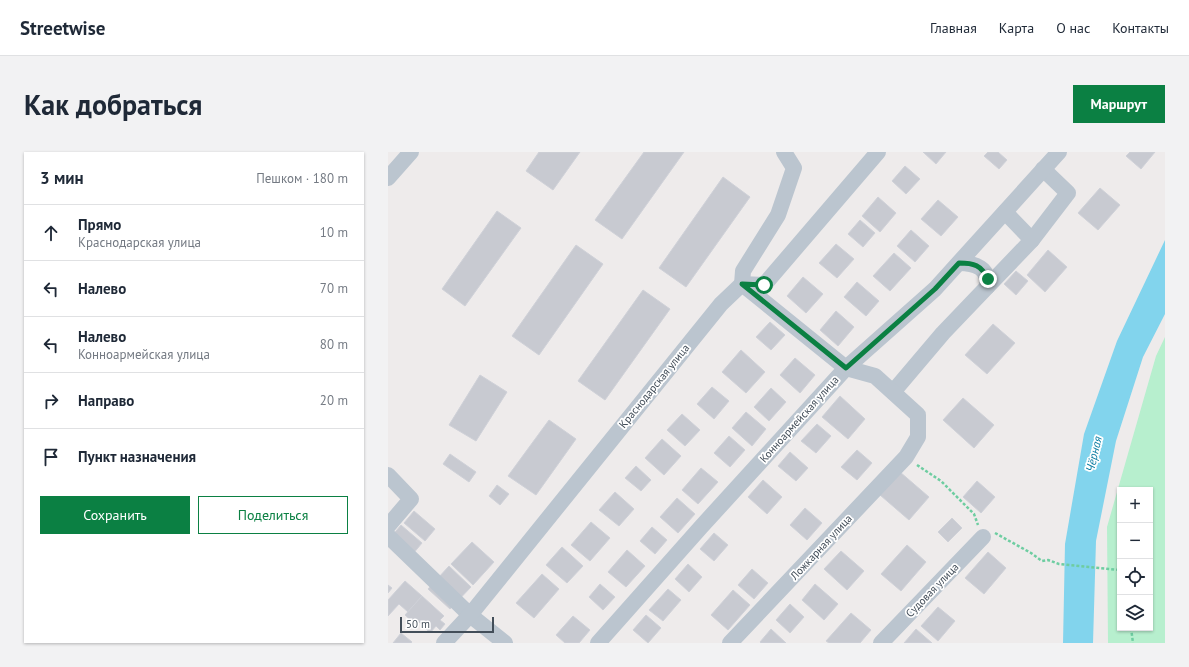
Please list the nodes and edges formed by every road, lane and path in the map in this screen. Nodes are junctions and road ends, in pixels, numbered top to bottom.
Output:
1 (411, 152) edge
2 (784, 152) edge
3 (878, 152) edge
4 (1059, 152) edge
5 (1043, 169) junction
6 (388, 178) edge
7 (1005, 212) junction
8 (1032, 240) junction
9 (959, 263) junction
10 (742, 284) junction
11 (987, 287) junction
12 (846, 368) junction
13 (893, 392) junction
14 (909, 453) junction
15 (388, 476) edge
16 (388, 526) edge
17 (388, 536) edge
18 (983, 537) junction
19 (1117, 570) edge
20 (470, 615) junction
21 (1132, 631) edge
22 (444, 643) edge
23 (505, 643) edge
24 (598, 643) edge
25 (730, 643) edge
26 (881, 643) edge
27 (1133, 643) edge

1 - 6 street
2 - 10 street
3 - 10 street
4 - 5 street, Конноармейская улица
5 - 7 street, Конноармейская улица
5 - 8 street
7 - 8 street
7 - 9 street, Конноармейская улица
8 - 11 street
9 - 11 street
9 - 12 street, Конноармейская улица
10 - 12 street
10 - 20 street, Краснодарская улица
11 - 13 street
12 - 13 street
12 - 24 street, Конноармейская улица
13 - 14 street
14 - 18 path
14 - 25 street, Ложкарная улица
15 - 16 street
17 - 20 street
18 - 19 path
18 - 26 street, Судовая улица
20 - 22 street, Краснодарская улица
20 - 23 street
21 - 27 path

